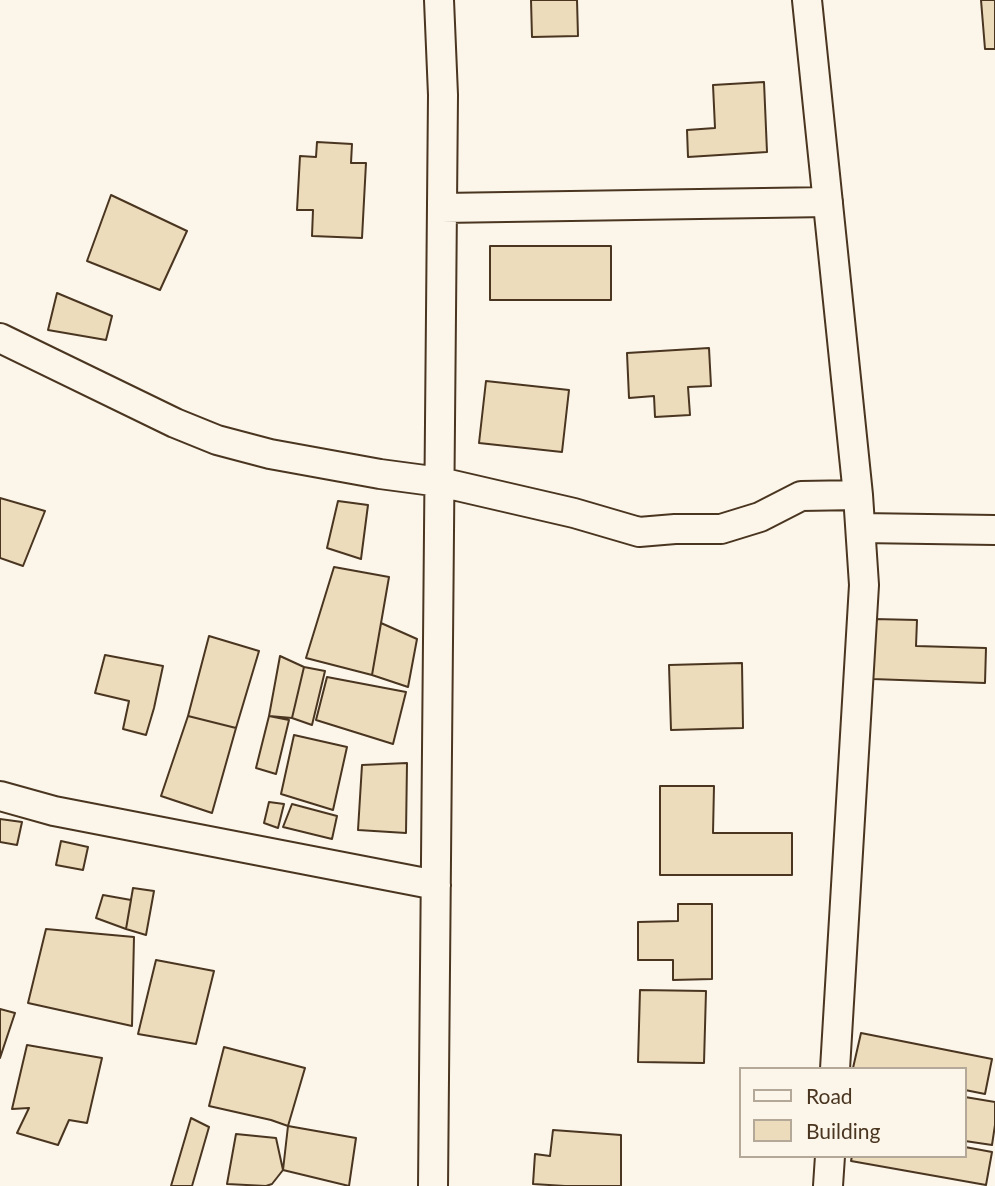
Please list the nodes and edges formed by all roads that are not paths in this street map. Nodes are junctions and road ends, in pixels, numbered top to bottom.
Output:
1 (439, 0) edge
2 (807, 0) edge
3 (828, 202) junction
4 (442, 208) junction
5 (0, 338) edge
6 (440, 482) junction
7 (858, 495) junction
8 (861, 528) junction
9 (995, 530) edge
10 (0, 796) edge
11 (436, 885) junction
12 (835, 1067) edge
13 (830, 1158) edge
14 (433, 1186) edge
15 (828, 1186) edge

1 - 4 street
2 - 3 street
3 - 4 street
3 - 7 street
4 - 6 street
5 - 6 street
6 - 7 street
6 - 11 street
7 - 8 street
8 - 9 street
8 - 12 street
10 - 11 street
11 - 14 street
13 - 15 street

